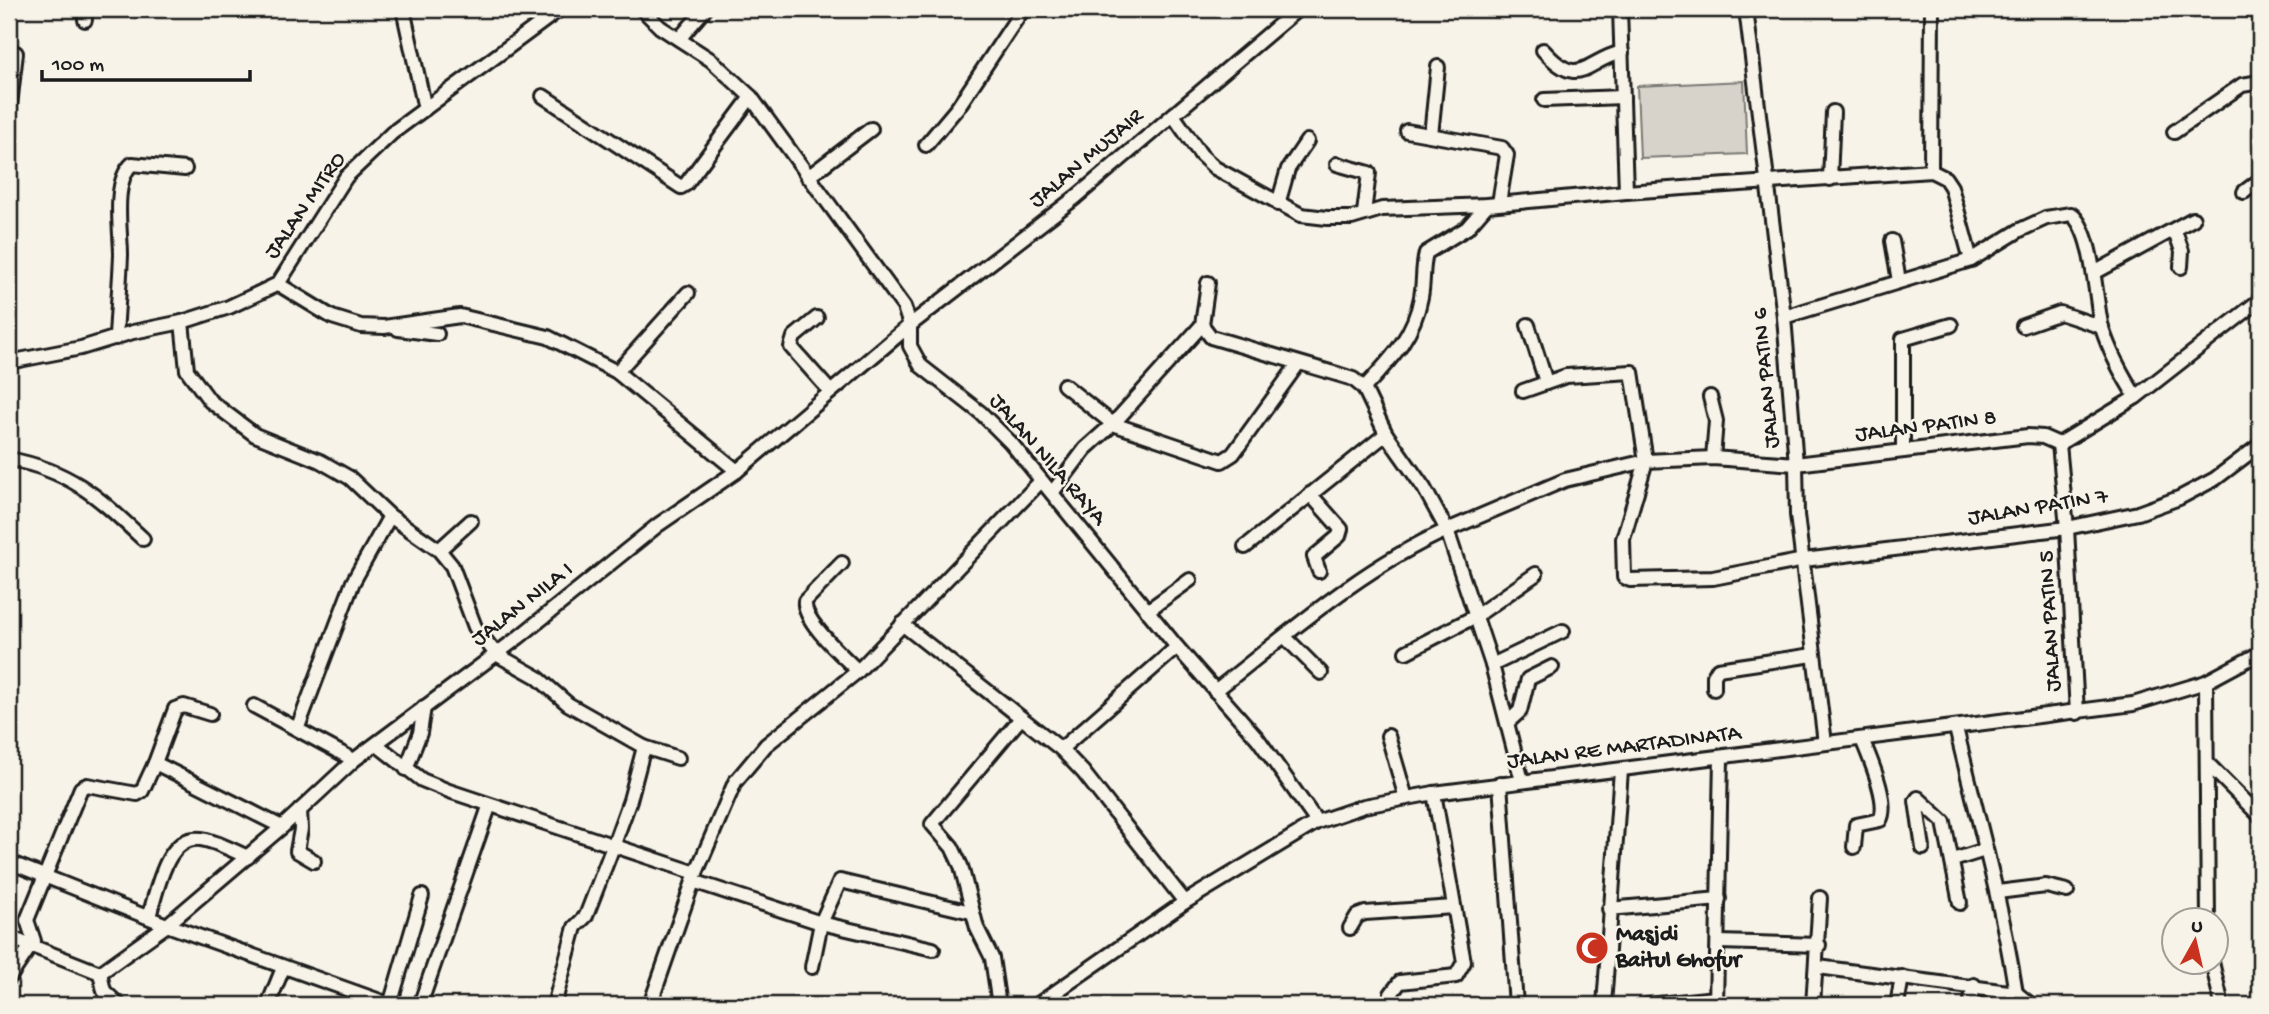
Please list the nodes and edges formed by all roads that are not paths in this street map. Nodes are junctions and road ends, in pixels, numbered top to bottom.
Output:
1 (403, 9) edge
2 (560, 9) edge
3 (642, 9) edge
4 (705, 9) edge
5 (1023, 9) edge
6 (1298, 9) edge
7 (1620, 9) edge
8 (1746, 9) edge
9 (1932, 9) edge
10 (1280, 13) edge
11 (679, 39) junction
12 (1543, 50) dead end
13 (1622, 52) junction
14 (16, 53) dead end
15 (1438, 67) dead end
16 (2260, 82) edge
17 (543, 96) dead end
18 (751, 97) junction
19 (1623, 97) junction
20 (1544, 100) dead end
21 (425, 109) junction
22 (1833, 112) dead end
23 (9, 114) edge
24 (1173, 115) junction
25 (871, 129) dead end
26 (1406, 131) dead end
27 (2174, 132) dead end
28 (1431, 135) junction
29 (1307, 141) dead end
30 (926, 145) dead end
31 (1337, 164) dead end
32 (185, 169) dead end
33 (1931, 171) junction
34 (808, 177) junction
35 (1830, 179) junction
36 (2260, 180) edge
37 (1766, 183) junction
38 (1626, 192) junction
39 (2244, 192) dead end
40 (1278, 204) junction
41 (1493, 204) junction
42 (1364, 213) junction
43 (2193, 219) dead end
44 (2175, 232) junction
45 (1892, 241) dead end
46 (1971, 260) junction
47 (2181, 267) dead end
48 (2094, 274) junction
49 (1899, 281) junction
50 (1208, 283) dead end
51 (278, 284) junction
52 (688, 293) dead end
53 (2260, 300) edge
54 (1784, 317) junction
55 (817, 318) dead end
56 (182, 322) junction
57 (910, 325) junction
58 (1202, 325) junction
59 (1528, 326) dead end
60 (1951, 326) dead end
61 (2022, 326) dead end
62 (384, 327) junction
63 (2102, 327) junction
64 (437, 334) dead end
65 (116, 338) junction
66 (9, 362) edge
67 (1298, 364) junction
68 (613, 370) junction
69 (1546, 382) junction
70 (1064, 384) dead end
71 (1364, 388) junction
72 (830, 391) junction
73 (1523, 391) dead end
74 (1710, 397) dead end
75 (2136, 397) junction
76 (1113, 424) junction
77 (1386, 434) junction
78 (2059, 444) junction
79 (2260, 445) edge
80 (1903, 451) junction
81 (1713, 458) junction
82 (9, 459) edge
83 (1646, 461) junction
84 (1796, 464) junction
85 (737, 471) junction
86 (1041, 481) junction
87 (1052, 493) junction
88 (1310, 494) junction
89 (390, 516) junction
90 (471, 521) dead end
91 (2067, 528) junction
92 (1447, 530) junction
93 (143, 539) dead end
94 (1245, 547) dead end
95 (439, 550) junction
96 (1804, 560) junction
97 (842, 563) dead end
98 (1319, 571) dead end
99 (1536, 574) dead end
100 (1190, 580) dead end
101 (1147, 611) junction
102 (1476, 616) junction
103 (902, 624) junction
104 (1563, 631) dead end
105 (1285, 637) junction
106 (1177, 647) junction
107 (1406, 653) dead end
108 (2260, 653) edge
109 (496, 654) junction
110 (1813, 655) junction
111 (1492, 665) junction
112 (1552, 667) dead end
113 (858, 671) junction
114 (1321, 673) dead end
115 (2206, 682) junction
116 (1714, 689) dead end
117 (1215, 691) junction
118 (254, 706) dead end
119 (424, 707) junction
120 (210, 713) dead end
121 (2077, 713) junction
122 (1021, 718) junction
123 (1508, 722) junction
124 (298, 727) junction
125 (1956, 728) junction
126 (1388, 736) dead end
127 (1862, 739) junction
128 (1825, 743) junction
129 (376, 744) junction
130 (644, 747) junction
131 (1061, 749) junction
132 (678, 758) dead end
133 (1721, 758) junction
134 (354, 760) junction
135 (2207, 762) junction
136 (155, 763) junction
137 (406, 769) junction
138 (1621, 770) junction
139 (1522, 781) junction
140 (1500, 784) junction
141 (1434, 793) junction
142 (1406, 798) junction
143 (489, 807) junction
144 (300, 810) junction
145 (2260, 816) edge
146 (1317, 822) junction
147 (282, 827) junction
148 (614, 844) junction
149 (1854, 847) dead end
150 (1923, 848) dead end
151 (1984, 850) junction
152 (248, 857) junction
153 (1953, 860) junction
154 (314, 861) dead end
155 (9, 862) edge
156 (695, 877) junction
157 (43, 880) junction
158 (2067, 891) dead end
159 (1998, 892) junction
160 (422, 896) dead end
161 (1820, 898) dead end
162 (1719, 899) junction
163 (1185, 902) junction
164 (1960, 903) dead end
165 (2208, 906) edge
166 (1454, 907) junction
167 (1609, 909) junction
168 (966, 910) junction
169 (149, 916) junction
170 (821, 923) junction
171 (163, 928) junction
172 (1350, 928) dead end
173 (9, 937) edge
174 (1719, 942) junction
175 (1819, 945) junction
176 (32, 946) junction
177 (933, 949) dead end
178 (812, 967) dead end
179 (1818, 967) junction
180 (100, 973) junction
181 (281, 974) junction
182 (2215, 976) edge
183 (1902, 977) junction
184 (9, 978) edge
185 (1973, 985) junction
186 (2016, 993) junction
187 (1716, 1001) edge
188 (119, 1005) edge
189 (268, 1005) edge
190 (390, 1005) edge
191 (420, 1005) edge
192 (554, 1005) edge
193 (650, 1005) edge
194 (999, 1005) edge
195 (1037, 1005) edge
196 (1390, 1005) edge
197 (1516, 1005) edge
198 (1604, 1005) edge
199 (1648, 1005) edge
200 (1813, 1005) edge
201 (1897, 1005) edge
202 (1970, 1005) edge
203 (2031, 1005) edge
204 (2222, 1005) edge

1 - 21 street
2 - 21 street, JALAN MITRO
3 - 11 street, JALAN NILA RAYA
4 - 11 street
5 - 30 street
6 - 10 street, JALAN MUJAIR
7 - 13 street
8 - 37 street, JALAN PATIN 6
9 - 33 street
10 - 24 street, JALAN MUJAIR
11 - 18 street, JALAN NILA RAYA
12 - 13 street
13 - 19 street
14 - 23 street
15 - 28 street
16 - 27 street
17 - 18 street
18 - 34 street, JALAN NILA RAYA
19 - 20 street
19 - 38 street
21 - 51 street, JALAN MITRO
22 - 35 street
24 - 40 street
24 - 57 street, JALAN MUJAIR
25 - 34 street
26 - 28 street
28 - 41 street
29 - 40 street
31 - 42 street
32 - 65 street
33 - 35 street
33 - 46 street
34 - 57 street, JALAN NILA RAYA
35 - 37 street
36 - 39 street
37 - 38 street
37 - 54 street, JALAN PATIN 6
38 - 41 street
40 - 42 street
41 - 42 street
41 - 71 street
43 - 44 street
44 - 47 street
44 - 48 street
45 - 49 street
46 - 48 street
46 - 49 street
48 - 63 street
49 - 54 street
50 - 58 street
51 - 56 street, JALAN MITRO
51 - 62 street
52 - 68 street
53 - 75 street
54 - 84 street, JALAN PATIN 6
55 - 72 street
56 - 65 street, JALAN MITRO
56 - 89 street
57 - 72 street, JALAN NILA I
57 - 86 street, JALAN NILA RAYA
58 - 67 street
58 - 76 street
59 - 69 street
60 - 80 street
61 - 63 street
62 - 64 street
62 - 68 street
63 - 75 street
65 - 66 street, JALAN MITRO
67 - 71 street
67 - 76 street
68 - 85 street
69 - 73 street
69 - 83 street
70 - 76 street
71 - 77 street
72 - 85 street, JALAN NILA I
74 - 81 street
75 - 78 street
76 - 87 street
77 - 88 street
77 - 92 street
78 - 80 street, JALAN PATIN 8
78 - 91 street, JALAN PATIN 5
79 - 91 street, JALAN PATIN 7
80 - 84 street, JALAN PATIN 8
81 - 83 street, JALAN PATIN 8
81 - 84 street, JALAN PATIN 8
82 - 93 street
83 - 92 street, JALAN PATIN 8
83 - 96 street, JALAN PATIN 7
84 - 96 street, JALAN PATIN 6
85 - 109 street, JALAN NILA I
86 - 87 street, JALAN NILA RAYA
86 - 103 street
87 - 101 street, JALAN NILA RAYA
88 - 94 street
88 - 98 street
89 - 95 street
89 - 124 street
90 - 95 street
91 - 96 street, JALAN PATIN 7
91 - 121 street, JALAN PATIN 5
92 - 102 street
92 - 105 street, JALAN PATIN 8
95 - 109 street
96 - 110 street, JALAN PATIN 6
97 - 113 street
99 - 102 street
100 - 101 street
101 - 106 street, JALAN NILA RAYA
102 - 107 street
102 - 111 street
103 - 113 street
103 - 122 street
104 - 111 street
105 - 114 street
105 - 117 street, JALAN PATIN 8
106 - 117 street, JALAN NILA RAYA
106 - 131 street
108 - 115 street, JALAN RE MARTADINATA
109 - 119 street, JALAN NILA I
109 - 130 street
110 - 116 street
110 - 128 street, JALAN PATIN 6
111 - 123 street
112 - 123 street
113 - 156 street
115 - 121 street, JALAN RE MARTADINATA
115 - 135 street
117 - 146 street, JALAN NILA RAYA
118 - 124 street
119 - 129 street, JALAN NILA I
119 - 137 street
120 - 136 street
121 - 125 street, JALAN RE MARTADINATA
122 - 131 street
122 - 168 street
123 - 139 street
124 - 134 street
125 - 127 street, JALAN RE MARTADINATA
125 - 151 street
126 - 142 street
127 - 128 street, JALAN RE MARTADINATA
127 - 149 street
128 - 133 street, JALAN RE MARTADINATA
129 - 134 street, JALAN NILA I
129 - 137 street
130 - 132 street
130 - 148 street
131 - 163 street
133 - 138 street, JALAN RE MARTADINATA
133 - 162 street
134 - 144 street, JALAN NILA I
135 - 145 street
135 - 165 street
136 - 147 street
136 - 157 street
137 - 143 street
138 - 139 street, JALAN RE MARTADINATA
138 - 167 street
139 - 140 street, JALAN RE MARTADINATA
140 - 141 street, JALAN RE MARTADINATA
140 - 197 street
141 - 142 street, JALAN RE MARTADINATA
141 - 166 street
142 - 146 street, JALAN RE MARTADINATA
143 - 148 street
143 - 191 street
144 - 147 street, JALAN NILA I
144 - 154 street
146 - 163 street, JALAN RE MARTADINATA
147 - 152 street, JALAN NILA I
148 - 156 street
148 - 192 street
150 - 153 street
151 - 153 street
151 - 159 street
152 - 169 street
152 - 171 street, JALAN NILA I
153 - 164 street
155 - 157 street
156 - 170 street
156 - 193 street
157 - 169 street
157 - 176 street
158 - 159 street
159 - 186 street
160 - 190 street
161 - 175 street
162 - 167 street
162 - 174 street
163 - 195 street, JALAN RE MARTADINATA
166 - 172 street
166 - 196 street
167 - 198 street
168 - 170 street
168 - 194 street
169 - 171 street
170 - 177 street
170 - 178 street
171 - 180 street, JALAN NILA I
171 - 181 street
173 - 176 street
174 - 175 street
174 - 187 street
175 - 179 street
176 - 180 street
176 - 184 street
179 - 183 street
179 - 200 street
180 - 188 street
181 - 189 street
181 - 190 street
182 - 204 street
183 - 185 street
183 - 201 street
185 - 186 street
185 - 202 street
186 - 203 street
187 - 199 street

